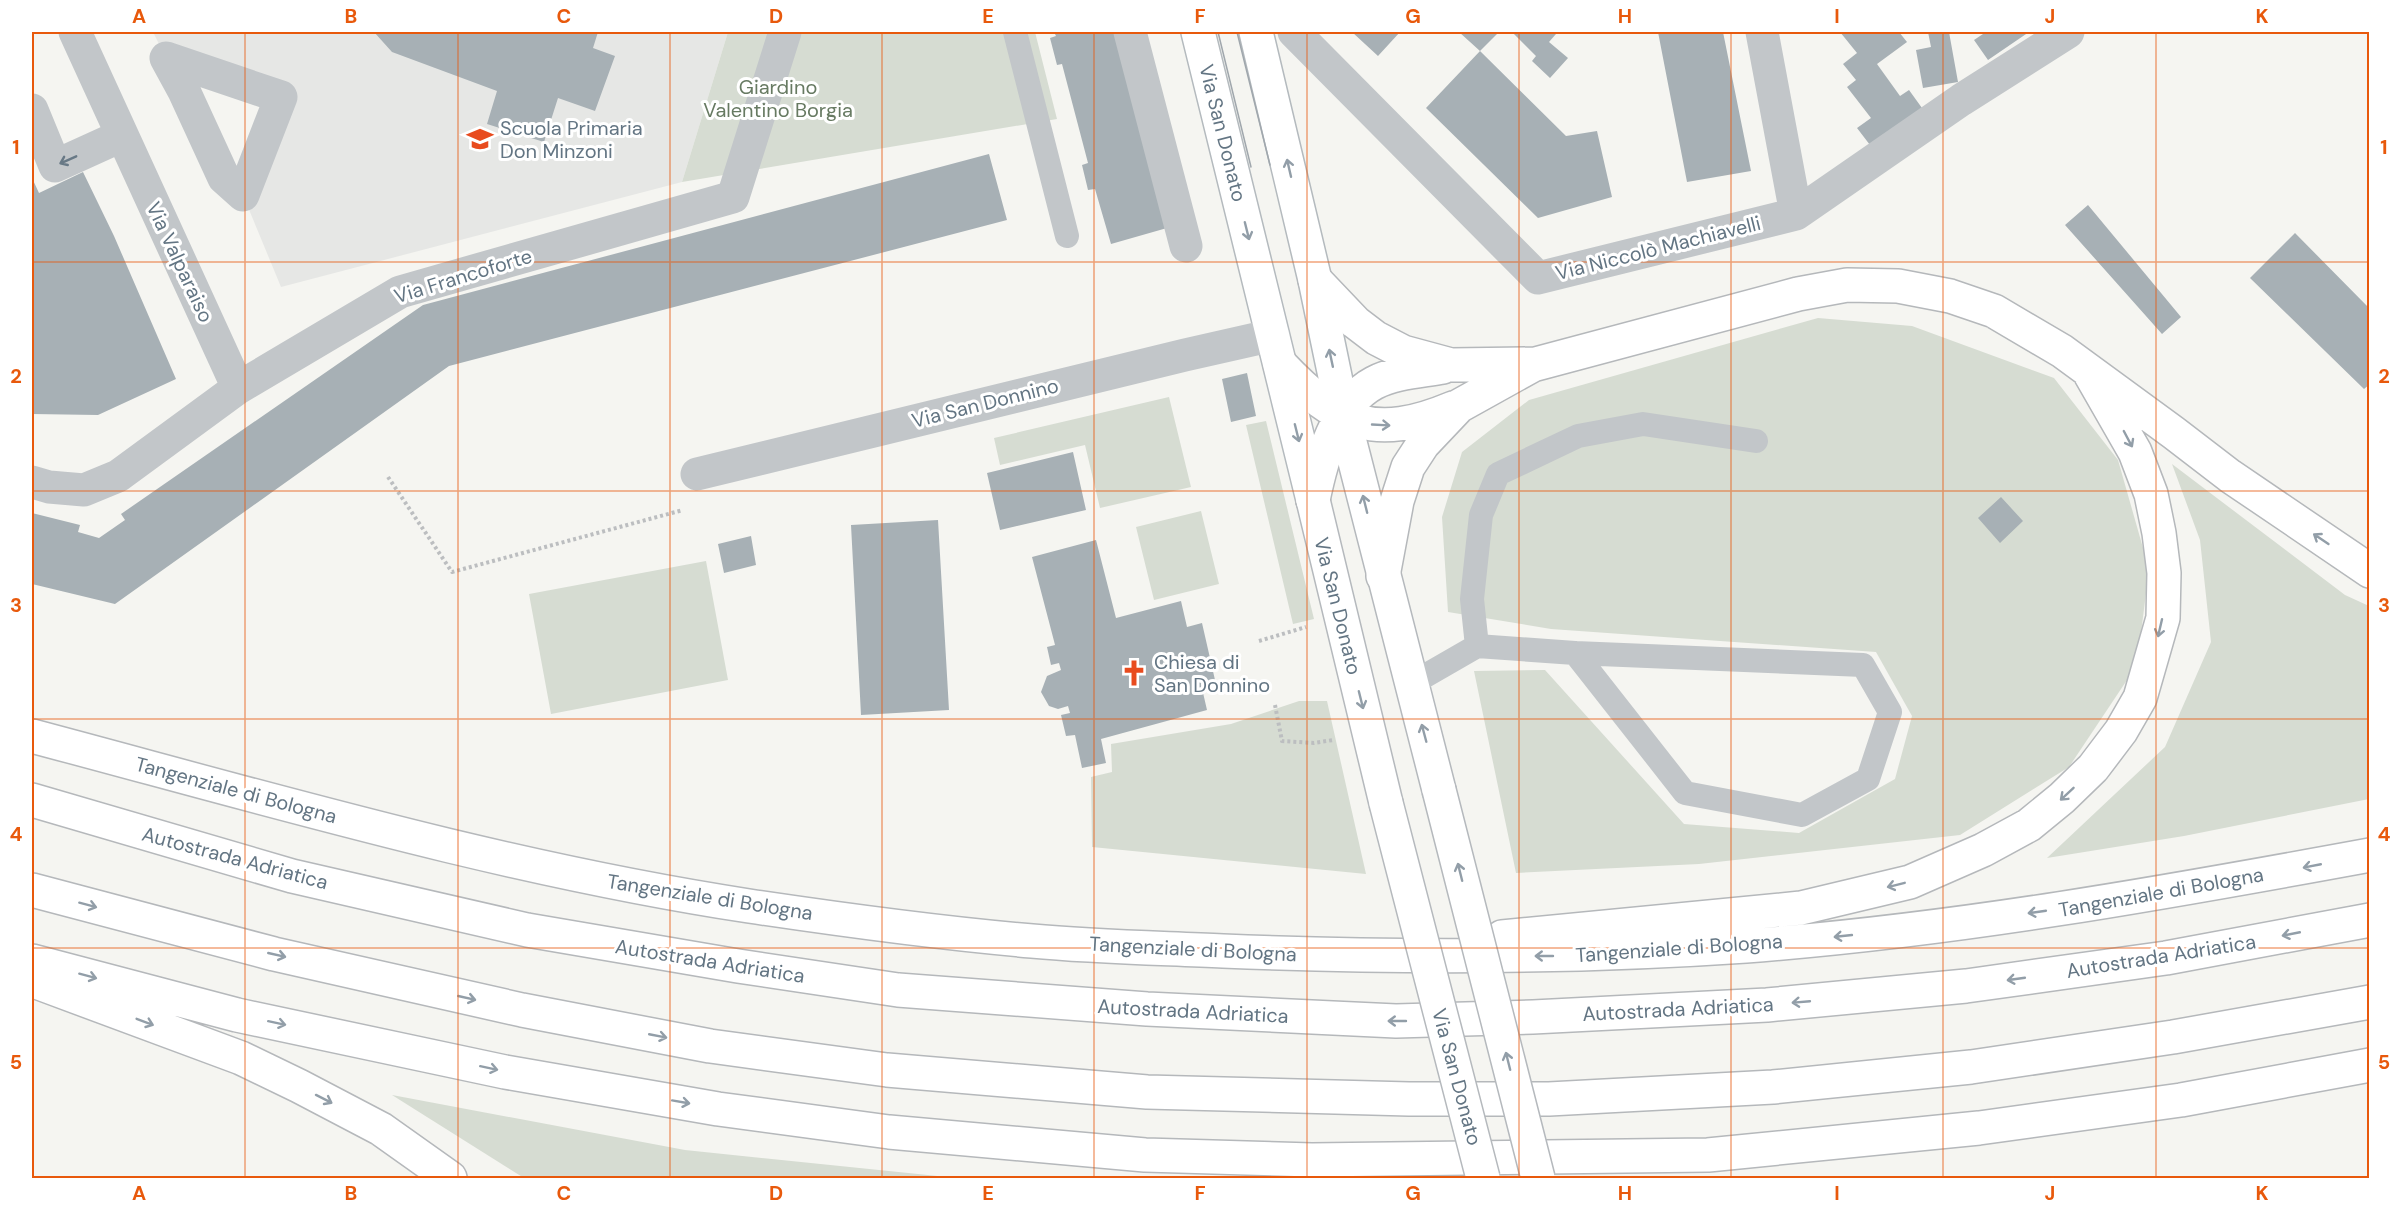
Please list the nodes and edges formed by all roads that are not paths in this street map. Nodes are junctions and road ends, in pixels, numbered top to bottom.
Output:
1 (75, 32) edge
2 (785, 32) edge
3 (1015, 32) edge
4 (1130, 32) edge
5 (1198, 32) edge
6 (1256, 32) edge
7 (1294, 32) edge
8 (1762, 32) edge
9 (2068, 32) edge
10 (32, 110) edge
11 (121, 136) junction
12 (1796, 214) junction
13 (1067, 236) dead end
14 (1186, 246) dead end
15 (1315, 280) junction
16 (1277, 350) junction
17 (1536, 364) junction
18 (1451, 365) junction
19 (2088, 370) junction
20 (238, 388) junction
21 (1459, 406) junction
22 (1343, 415) junction
23 (1756, 441) dead end
24 (697, 474) dead end
25 (32, 482) edge
26 (1313, 500) junction
27 (2370, 571) edge
28 (1383, 576) junction
29 (1477, 646) junction
30 (1575, 653) junction
31 (1411, 684) junction
32 (32, 736) edge
33 (32, 801) edge
34 (2370, 855) edge
35 (32, 890) edge
36 (2370, 920) edge
37 (1331, 955) junction
38 (32, 961) edge
39 (32, 980) edge
40 (2370, 1002) edge
41 (2370, 1065) edge
42 (1708, 1155) junction
43 (450, 1179) edge
44 (1483, 1179) edge
45 (1513, 1179) edge
46 (1538, 1179) edge

1 - 11 street, Via Valparaiso
2 - 20 street, Via Francoforte
3 - 13 lane
4 - 14 street
5 -> 16 main road, Via San Donato
15 -> 6 main road
7 - 12 street, Via Niccolò Machiavelli
8 - 12 street
9 - 12 street, Via Niccolò Machiavelli
11 -> 10 street
11 - 20 street, Via Valparaiso
15 - 18 main road
22 -> 15 main road
16 - 22 main road
16 - 24 street, Via San Donnino
16 -> 26 main road, Via San Donato
17 - 18 main road
17 - 19 main road
17 - 21 main road
18 - 22 main road
27 -> 19 main road
19 -> 37 main road
20 - 25 street, Via Francoforte
22 -> 21 main road
21 - 28 main road
22 - 26 main road
28 -> 22 main road
23 - 29 lane
26 -> 44 main road, Via San Donato, bridge
28 - 31 main road
29 - 30 lane
29 - 31 lane
30 - 30 lane
46 -> 31 main road, bridge
32 - 37 main road, Tangenziale di Bologna
36 -> 33 main road, Autostrada Adriatica
34 -> 37 main road, Tangenziale di Bologna
35 -> 40 main road
38 -> 42 main road
39 -> 43 main road
41 - 42 main road
42 - 45 main road

